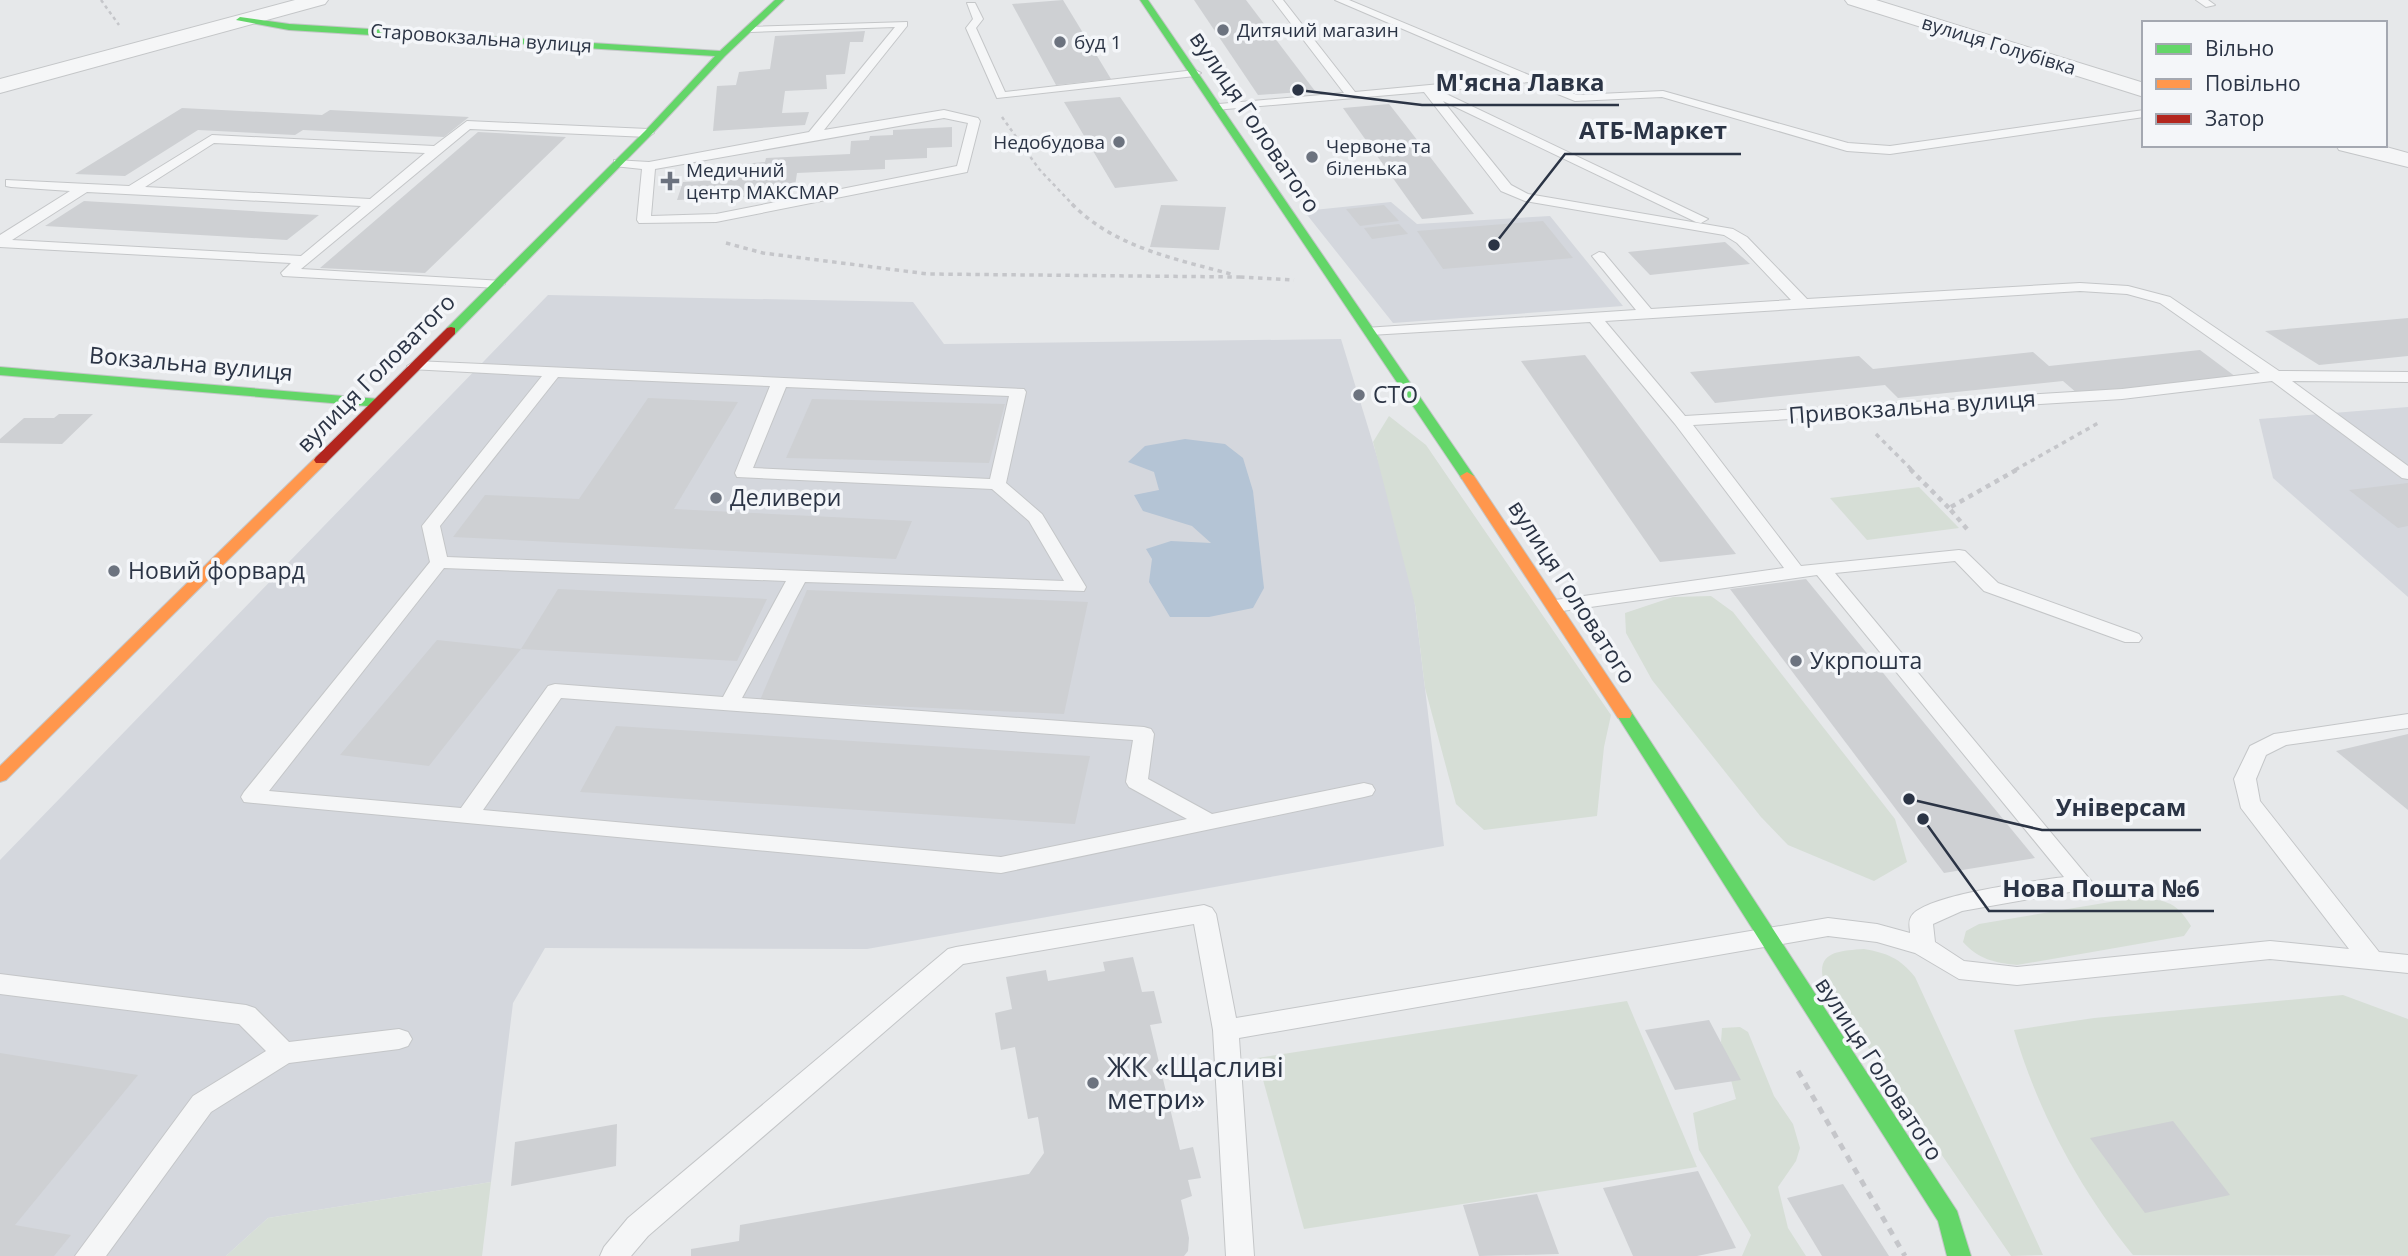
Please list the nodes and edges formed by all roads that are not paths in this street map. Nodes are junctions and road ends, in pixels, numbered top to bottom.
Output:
1 (318, 0) edge
2 (780, 0) edge
3 (1144, 0) edge
4 (1278, 0) edge
5 (1340, 0) edge
6 (1855, 0) edge
7 (971, 5) dead end
8 (240, 20) junction
9 (751, 29) junction
10 (722, 54) junction
11 (1195, 73) junction
12 (1533, 79) junction
13 (0, 86) edge
14 (1427, 89) junction
15 (2142, 89) edge
16 (1352, 96) junction
17 (1219, 108) junction
18 (2142, 113) edge
19 (648, 133) junction
20 (813, 135) junction
21 (2356, 147) edge
22 (437, 150) junction
23 (2408, 160) edge
24 (618, 163) junction
25 (649, 166) junction
26 (11, 183) dead end
27 (84, 188) junction
28 (132, 190) junction
29 (373, 203) junction
30 (1728, 232) junction
31 (0, 242) edge
32 (1599, 256) dead end
33 (304, 260) junction
34 (498, 284) junction
35 (1802, 304) junction
36 (1647, 315) junction
37 (1597, 319) junction
38 (1370, 331) junction
39 (415, 366) junction
40 (0, 371) edge
41 (553, 373) junction
42 (2275, 376) junction
43 (2408, 377) edge
44 (780, 382) junction
45 (379, 403) junction
46 (1681, 421) junction
47 (2408, 474) edge
48 (997, 484) junction
49 (439, 562) junction
50 (1822, 569) junction
51 (1796, 572) junction
52 (798, 576) junction
53 (1555, 606) junction
54 (2132, 638) dead end
55 (729, 704) junction
56 (2408, 721) edge
57 (9, 756) edge
58 (1364, 790) dead end
59 (467, 816) junction
60 (1210, 822) junction
61 (1766, 936) junction
62 (1923, 946) junction
63 (2373, 962) junction
64 (2408, 964) edge
65 (0, 984) edge
66 (1226, 1030) junction
67 (399, 1039) dead end
68 (284, 1054) junction
69 (1961, 1243) edge
70 (89, 1256) edge
71 (614, 1256) edge
72 (1240, 1256) edge

1 - 8 street, Старовокзальна вулиця
2 - 9 street, вулиця Головатого
3 - 11 street, вулиця Головатого
4 - 16 lane
5 - 12 lane
6 - 15 street, вулиця Голубівка
7 - 11 lane
8 - 10 street, Старовокзальна вулиця
8 - 13 street, Старовокзальна вулиця
9 - 10 street, вулиця Головатого
9 - 20 lane
10 - 19 street, вулиця Головатого
11 - 17 street, вулиця Головатого
12 - 14 lane
12 - 18 lane
14 - 16 lane
14 - 30 lane
14 - 30 lane
16 - 17 lane
17 - 38 street, вулиця Головатого
19 - 22 lane
19 - 24 street, вулиця Головатого
20 - 25 lane
20 - 25 lane
21 - 23 street
22 - 28 lane
22 - 29 lane
24 - 25 lane
24 - 34 street, вулиця Головатого
26 - 27 lane
27 - 28 lane
27 - 31 lane
28 - 29 lane
29 - 33 lane
30 - 35 lane
31 - 33 lane
32 - 36 lane
33 - 34 lane
34 - 39 street, вулиця Головатого
35 - 36 lane
35 - 42 lane
36 - 37 lane
37 - 38 lane
37 - 46 lane
38 - 53 street, вулиця Головатого
39 - 41 lane
39 - 45 street, вулиця Головатого
40 - 45 street, Вокзальна вулиця
41 - 44 lane
41 - 49 lane
42 - 43 lane, Привокзальна вулиця
42 - 46 lane, Привокзальна вулиця
42 - 47 lane
44 - 48 lane
44 - 48 lane
45 - 57 street, вулиця Головатого
46 - 51 lane
48 - 52 lane
49 - 52 lane
49 - 59 lane
50 - 51 lane
50 - 54 lane
50 - 62 lane
51 - 53 lane
52 - 55 lane
53 - 61 street, вулиця Головатого
55 - 59 lane
55 - 60 lane
56 - 63 lane
58 - 60 lane
59 - 60 lane
61 - 62 lane
61 - 66 lane
61 - 69 street, вулиця Головатого
62 - 63 lane
63 - 64 lane
65 - 68 lane
66 - 71 lane
66 - 72 lane
67 - 68 lane
68 - 70 lane

